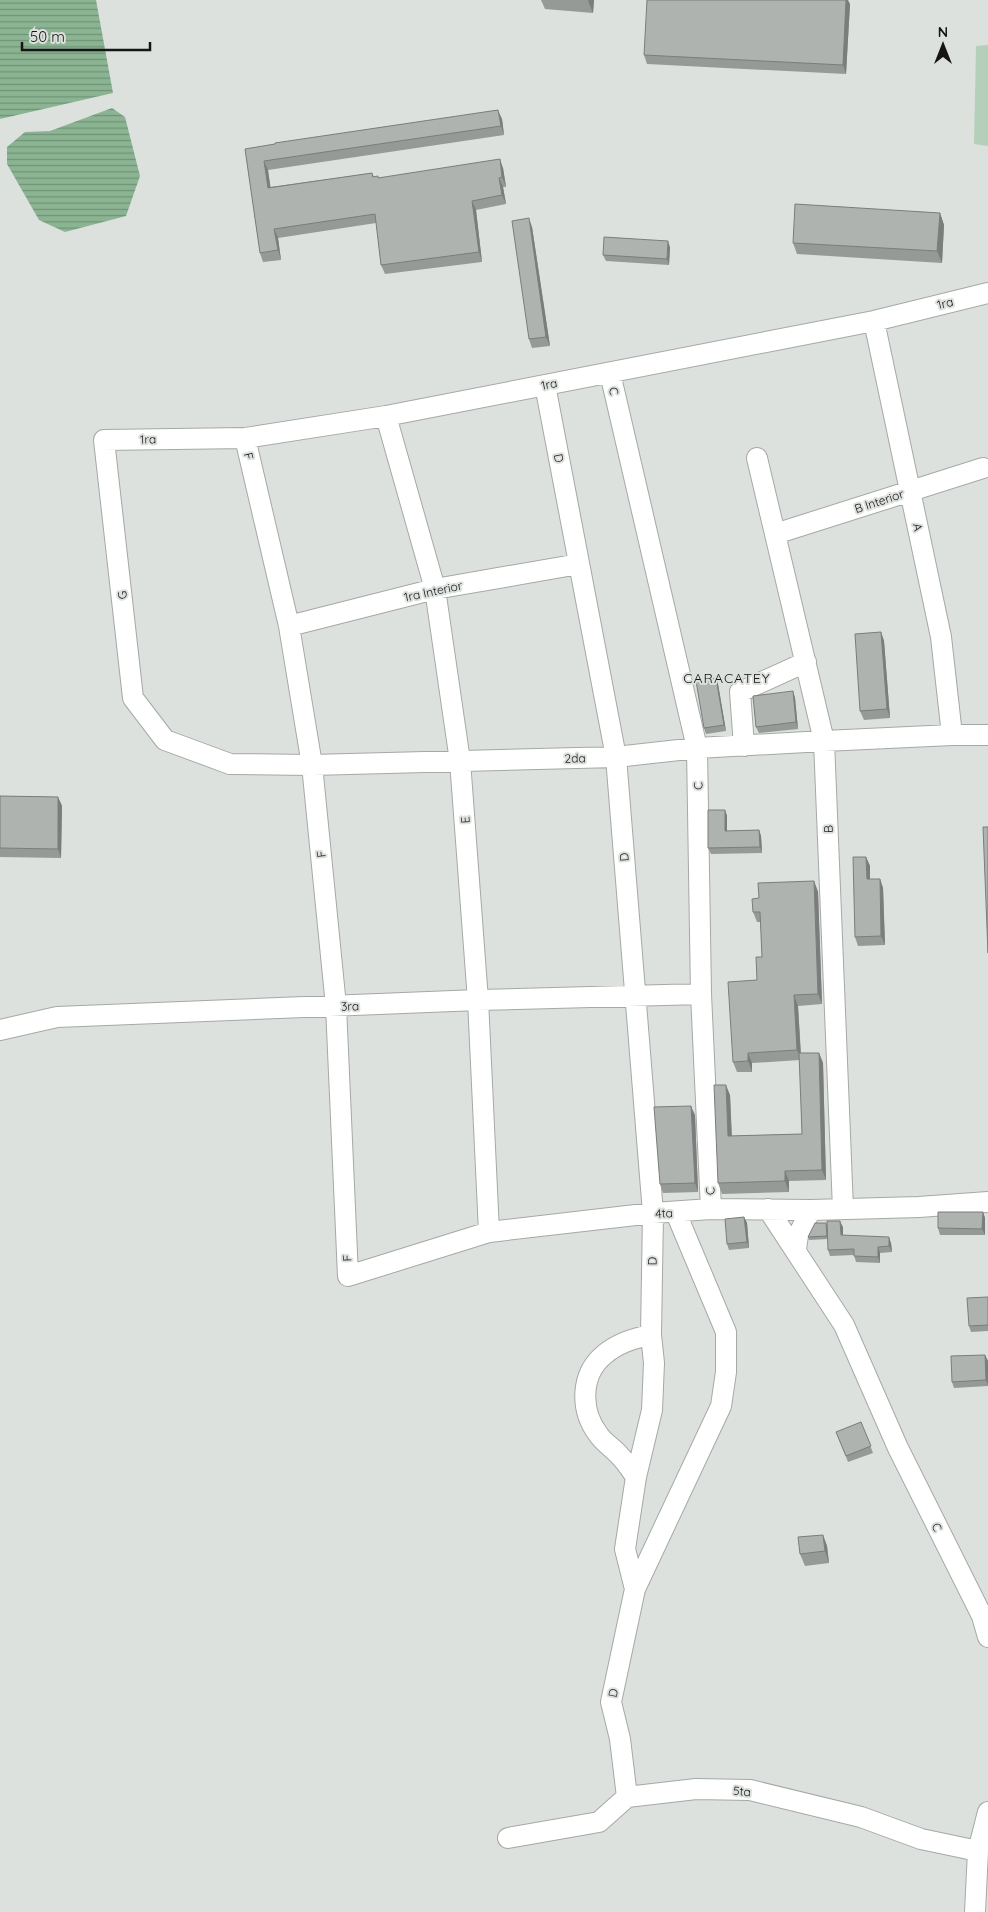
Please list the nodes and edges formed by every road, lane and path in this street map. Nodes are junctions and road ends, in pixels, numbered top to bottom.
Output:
1 (988, 293) edge
2 (874, 321) junction
3 (610, 373) junction
4 (545, 385) junction
5 (386, 416) junction
6 (245, 438) junction
7 (104, 440) joint
8 (757, 458) dead end
9 (983, 468) dead end
10 (910, 491) junction
11 (775, 534) junction
12 (579, 564) junction
13 (435, 589) junction
14 (289, 626) junction
15 (806, 662) junction
16 (952, 734) junction
17 (988, 735) edge
18 (165, 740) joint
19 (824, 741) junction
20 (744, 746) junction
21 (697, 748) junction
22 (616, 757) junction
23 (460, 761) junction
24 (312, 765) junction
25 (701, 994) junction
26 (635, 995) junction
27 (478, 1000) junction
28 (336, 1006) junction
29 (0, 1030) edge
30 (988, 1202) edge
31 (768, 1209) junction
32 (843, 1209) junction
33 (711, 1210) junction
34 (811, 1210) junction
35 (676, 1212) junction
36 (653, 1213) junction
37 (489, 1232) junction
38 (796, 1250) junction
39 (348, 1276) joint
40 (650, 1335) junction
41 (636, 1477) junction
42 (635, 1589) junction
43 (988, 1637) edge
44 (627, 1798) junction
45 (988, 1812) edge
46 (508, 1838) dead end
47 (978, 1851) junction
48 (975, 1912) edge

1 - 2 street, 1ra
2 - 3 street, 1ra
2 - 10 street, A
3 - 4 street, 1ra
3 - 21 street, C
4 - 5 street, 1ra
4 - 12 street, D
5 - 6 street, 1ra
5 - 13 street, E
6 - 7 street, 1ra
6 - 14 street, F
7 - 18 street, G
8 - 11 street, B
9 - 10 street, B Interior
10 - 11 street, B Interior
10 - 16 street, A
11 - 15 street, B
12 - 13 street, 1ra Interior
12 - 22 street, D
13 - 14 street, 1ra Interior
13 - 23 street, E
14 - 24 street, F
15 - 19 street, B
15 - 20 street
16 - 17 street, 2da
16 - 19 street, 2da
18 - 24 street, 2da
19 - 20 street, 2da
19 - 32 street, B
20 - 21 street, 2da
21 - 22 street, 2da
21 - 25 street, C
22 - 23 street, 2da
22 - 26 street, D
23 - 24 street, 2da
23 - 27 street, E
24 - 28 street, F
25 - 26 street, 3ra
25 - 33 street, C
26 - 27 street, 3ra
26 - 36 street, D
27 - 28 street, 3ra
27 - 37 street, E
28 - 29 street, 3ra
28 - 39 street, F
30 - 32 street, 4ta
31 - 33 street, 4ta
31 - 34 street, 4ta
31 - 38 street, C
32 - 34 street, 4ta
33 - 35 street, 4ta
34 - 38 street
35 - 36 street, 4ta
35 - 42 street, D
36 - 37 street, 4ta
36 - 40 street, D
37 - 39 street, 4ta
38 - 43 street, C
40 - 41 street, D
40 - 41 street
41 - 42 street, D
42 - 44 street, D
44 - 46 street
44 - 47 street, 5ta
45 - 47 street
47 - 48 street

